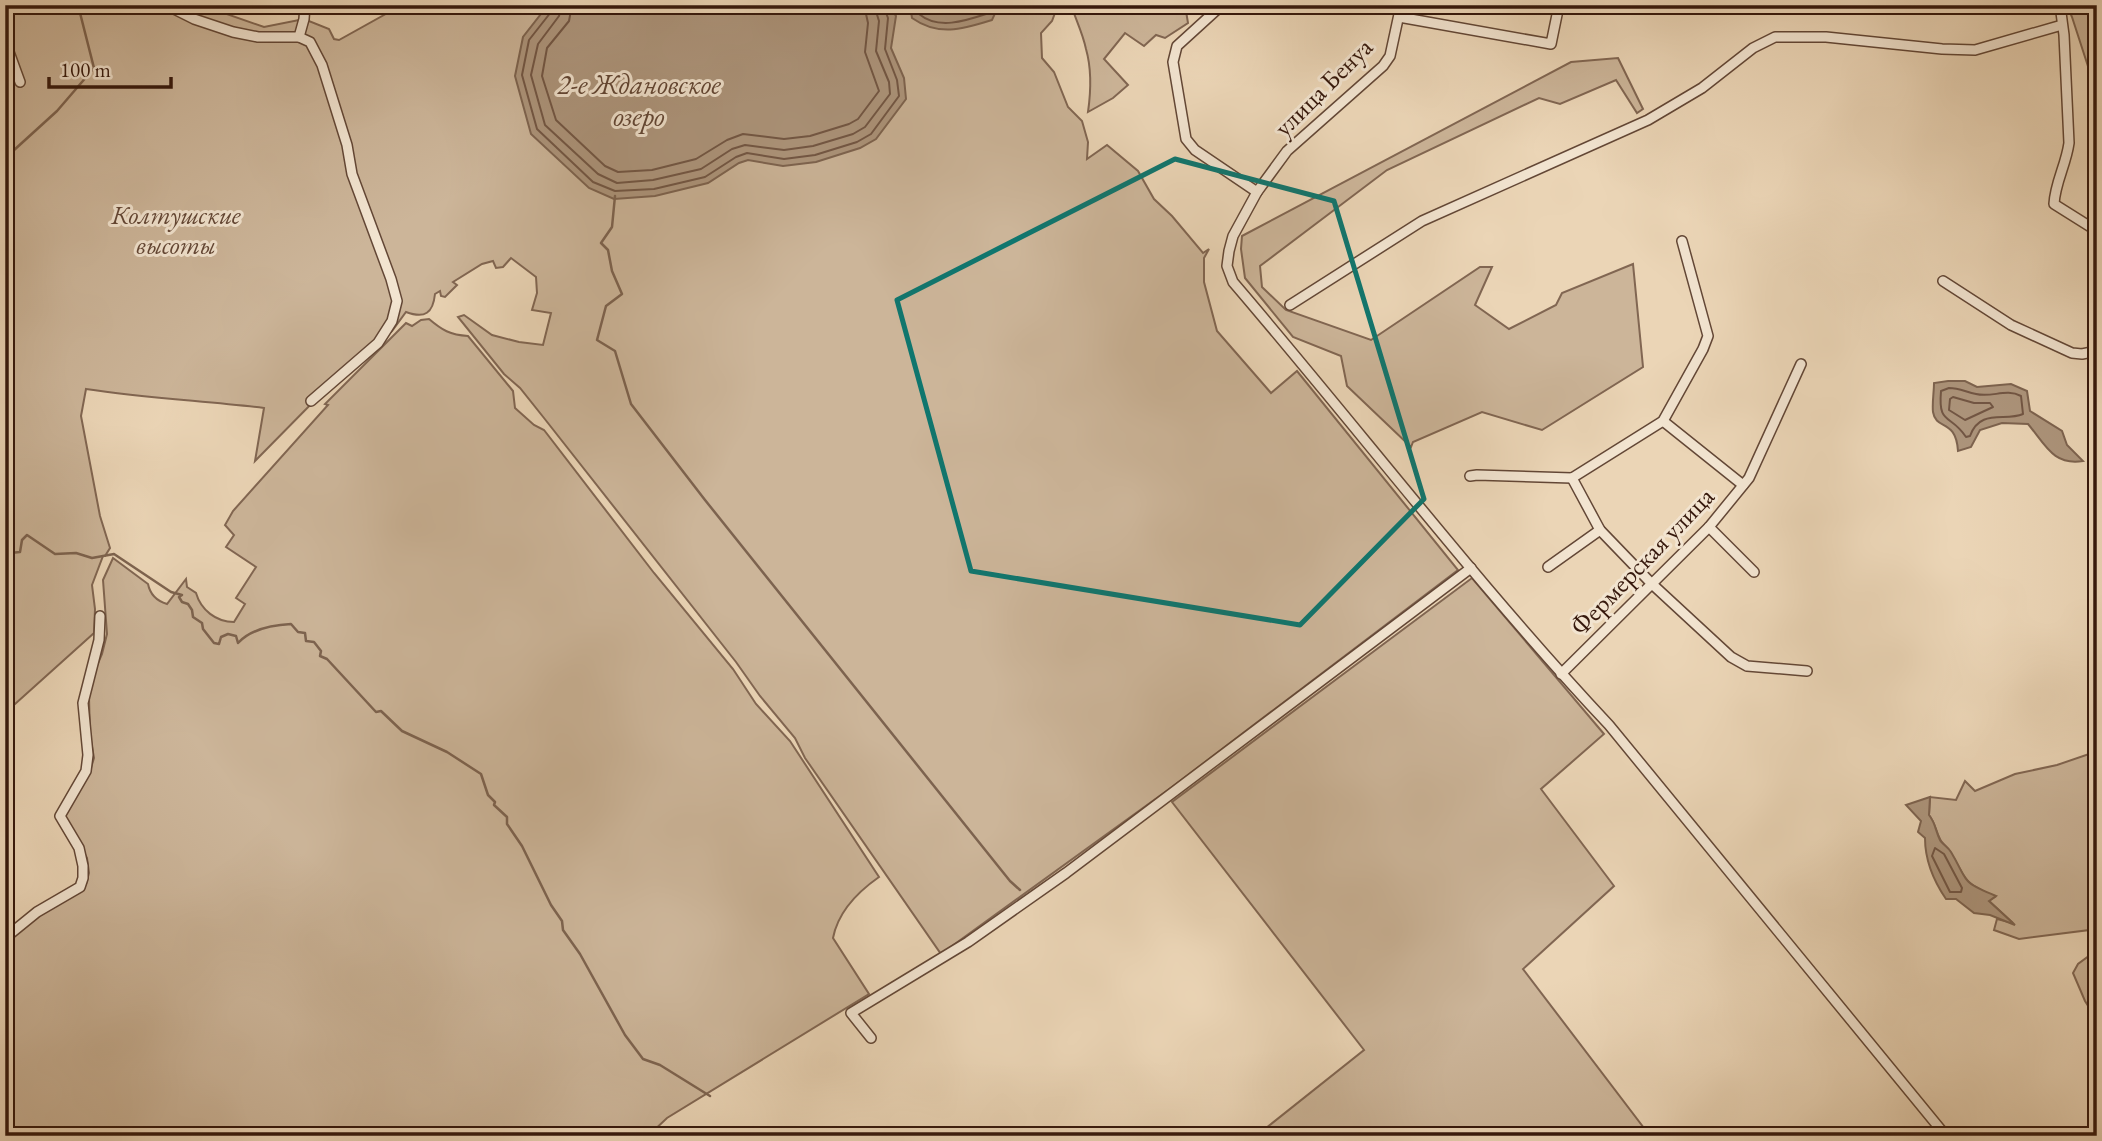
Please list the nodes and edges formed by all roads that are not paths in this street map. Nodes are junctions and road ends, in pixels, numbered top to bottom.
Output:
1 (166, 5) edge
2 (305, 5) edge
3 (1222, 5) edge
4 (1401, 5) edge
5 (1559, 5) edge
6 (2060, 5) edge
7 (1399, 17) junction
8 (2062, 25) junction
9 (299, 37) junction
10 (5, 41) edge
11 (20, 82) dead end
12 (1257, 192) junction
13 (2097, 232) edge
14 (1682, 241) dead end
15 (1944, 281) dead end
16 (1290, 305) dead end
17 (2097, 351) edge
18 (1801, 364) dead end
19 (311, 401) dead end
20 (1663, 421) junction
21 (1470, 476) dead end
22 (1572, 478) junction
23 (1742, 485) junction
24 (1709, 527) junction
25 (1600, 530) junction
26 (1548, 567) dead end
27 (1471, 568) junction
28 (1754, 572) dead end
29 (1652, 584) junction
30 (100, 616) dead end
31 (1807, 671) dead end
32 (1561, 674) junction
33 (5, 938) edge
34 (871, 1038) dead end
35 (1946, 1136) edge

1 - 9 street
2 - 9 street
3 - 12 street
4 - 7 street, улица Бенуа
5 - 7 street
6 - 8 street
7 - 12 street, улица Бенуа
8 - 13 street
8 - 16 street
9 - 19 street
10 - 11 street
12 - 27 street, улица Бенуа
14 - 20 street
15 - 17 street
18 - 23 street, Фермерская улица
20 - 22 street
20 - 23 street
21 - 22 street
22 - 25 street
23 - 24 street, Фермерская улица
24 - 28 street
24 - 29 street, Фермерская улица
25 - 26 street
25 - 29 street
27 - 32 street, улица Бенуа
27 - 34 street
29 - 31 street
29 - 32 street, Фермерская улица
30 - 33 street
32 - 35 street, улица Бенуа

